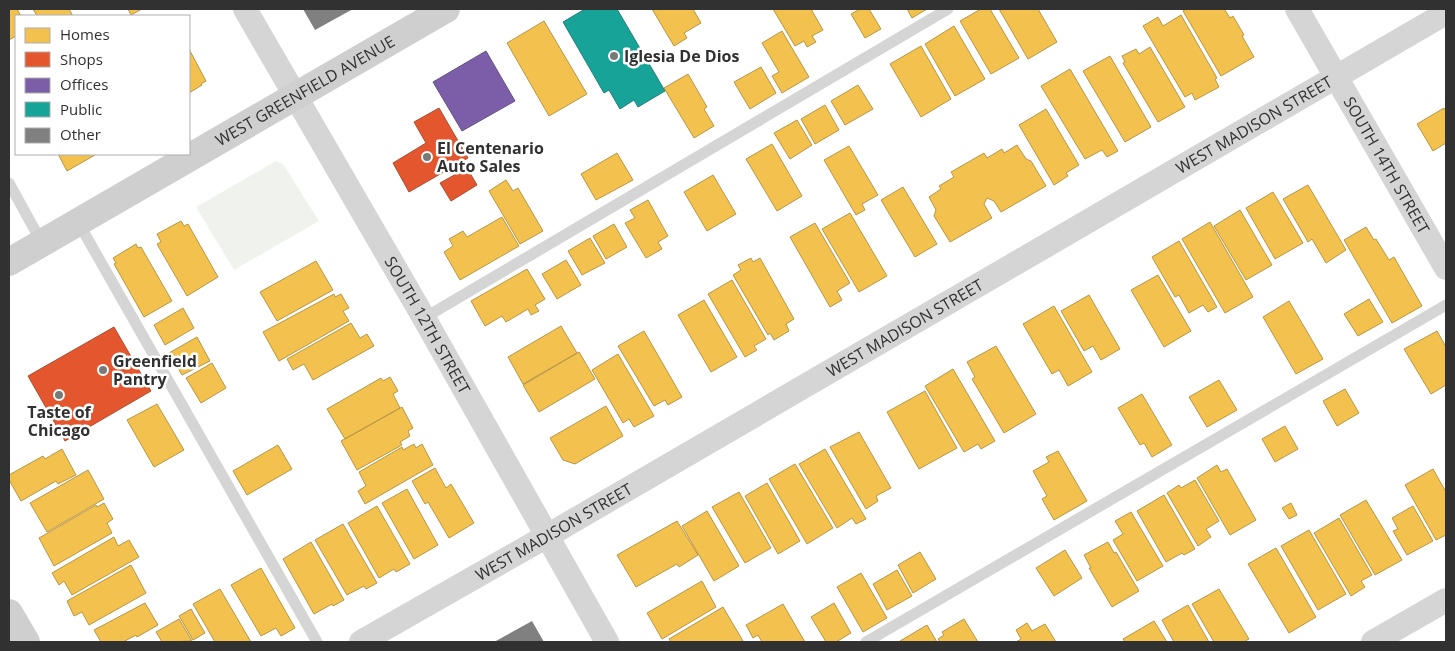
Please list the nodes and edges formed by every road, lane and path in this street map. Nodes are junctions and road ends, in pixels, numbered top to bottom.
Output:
1 (246, 9) edge
2 (446, 9) edge
3 (948, 9) edge
4 (1297, 9) edge
5 (1446, 13) edge
6 (1336, 77) junction
7 (295, 96) junction
8 (9, 183) edge
9 (78, 222) junction
10 (42, 243) junction
11 (9, 262) edge
12 (1446, 268) edge
13 (1446, 305) edge
14 (424, 318) junction
15 (547, 536) junction
16 (1446, 600) edge
17 (9, 613) edge
18 (26, 642) edge
19 (317, 642) edge
20 (361, 642) edge
21 (607, 642) edge
22 (866, 642) edge
23 (1372, 642) edge

1 - 7 street, SOUTH 12TH STREET
2 - 7 main road, WEST GREENFIELD AVENUE
3 - 14 lane
4 - 6 street, SOUTH 14TH STREET
5 - 6 street, WEST MADISON STREET
6 - 12 street, SOUTH 14TH STREET
6 - 15 street, WEST MADISON STREET
7 - 9 main road, WEST GREENFIELD AVENUE
7 - 14 street, SOUTH 12TH STREET
8 - 10 lane
9 - 10 main road, WEST GREENFIELD AVENUE
9 - 19 lane
10 - 11 main road, WEST GREENFIELD AVENUE
13 - 22 lane
14 - 15 street, SOUTH 12TH STREET
15 - 20 street, WEST MADISON STREET
15 - 21 street, SOUTH 12TH STREET
16 - 23 street
17 - 18 main road

